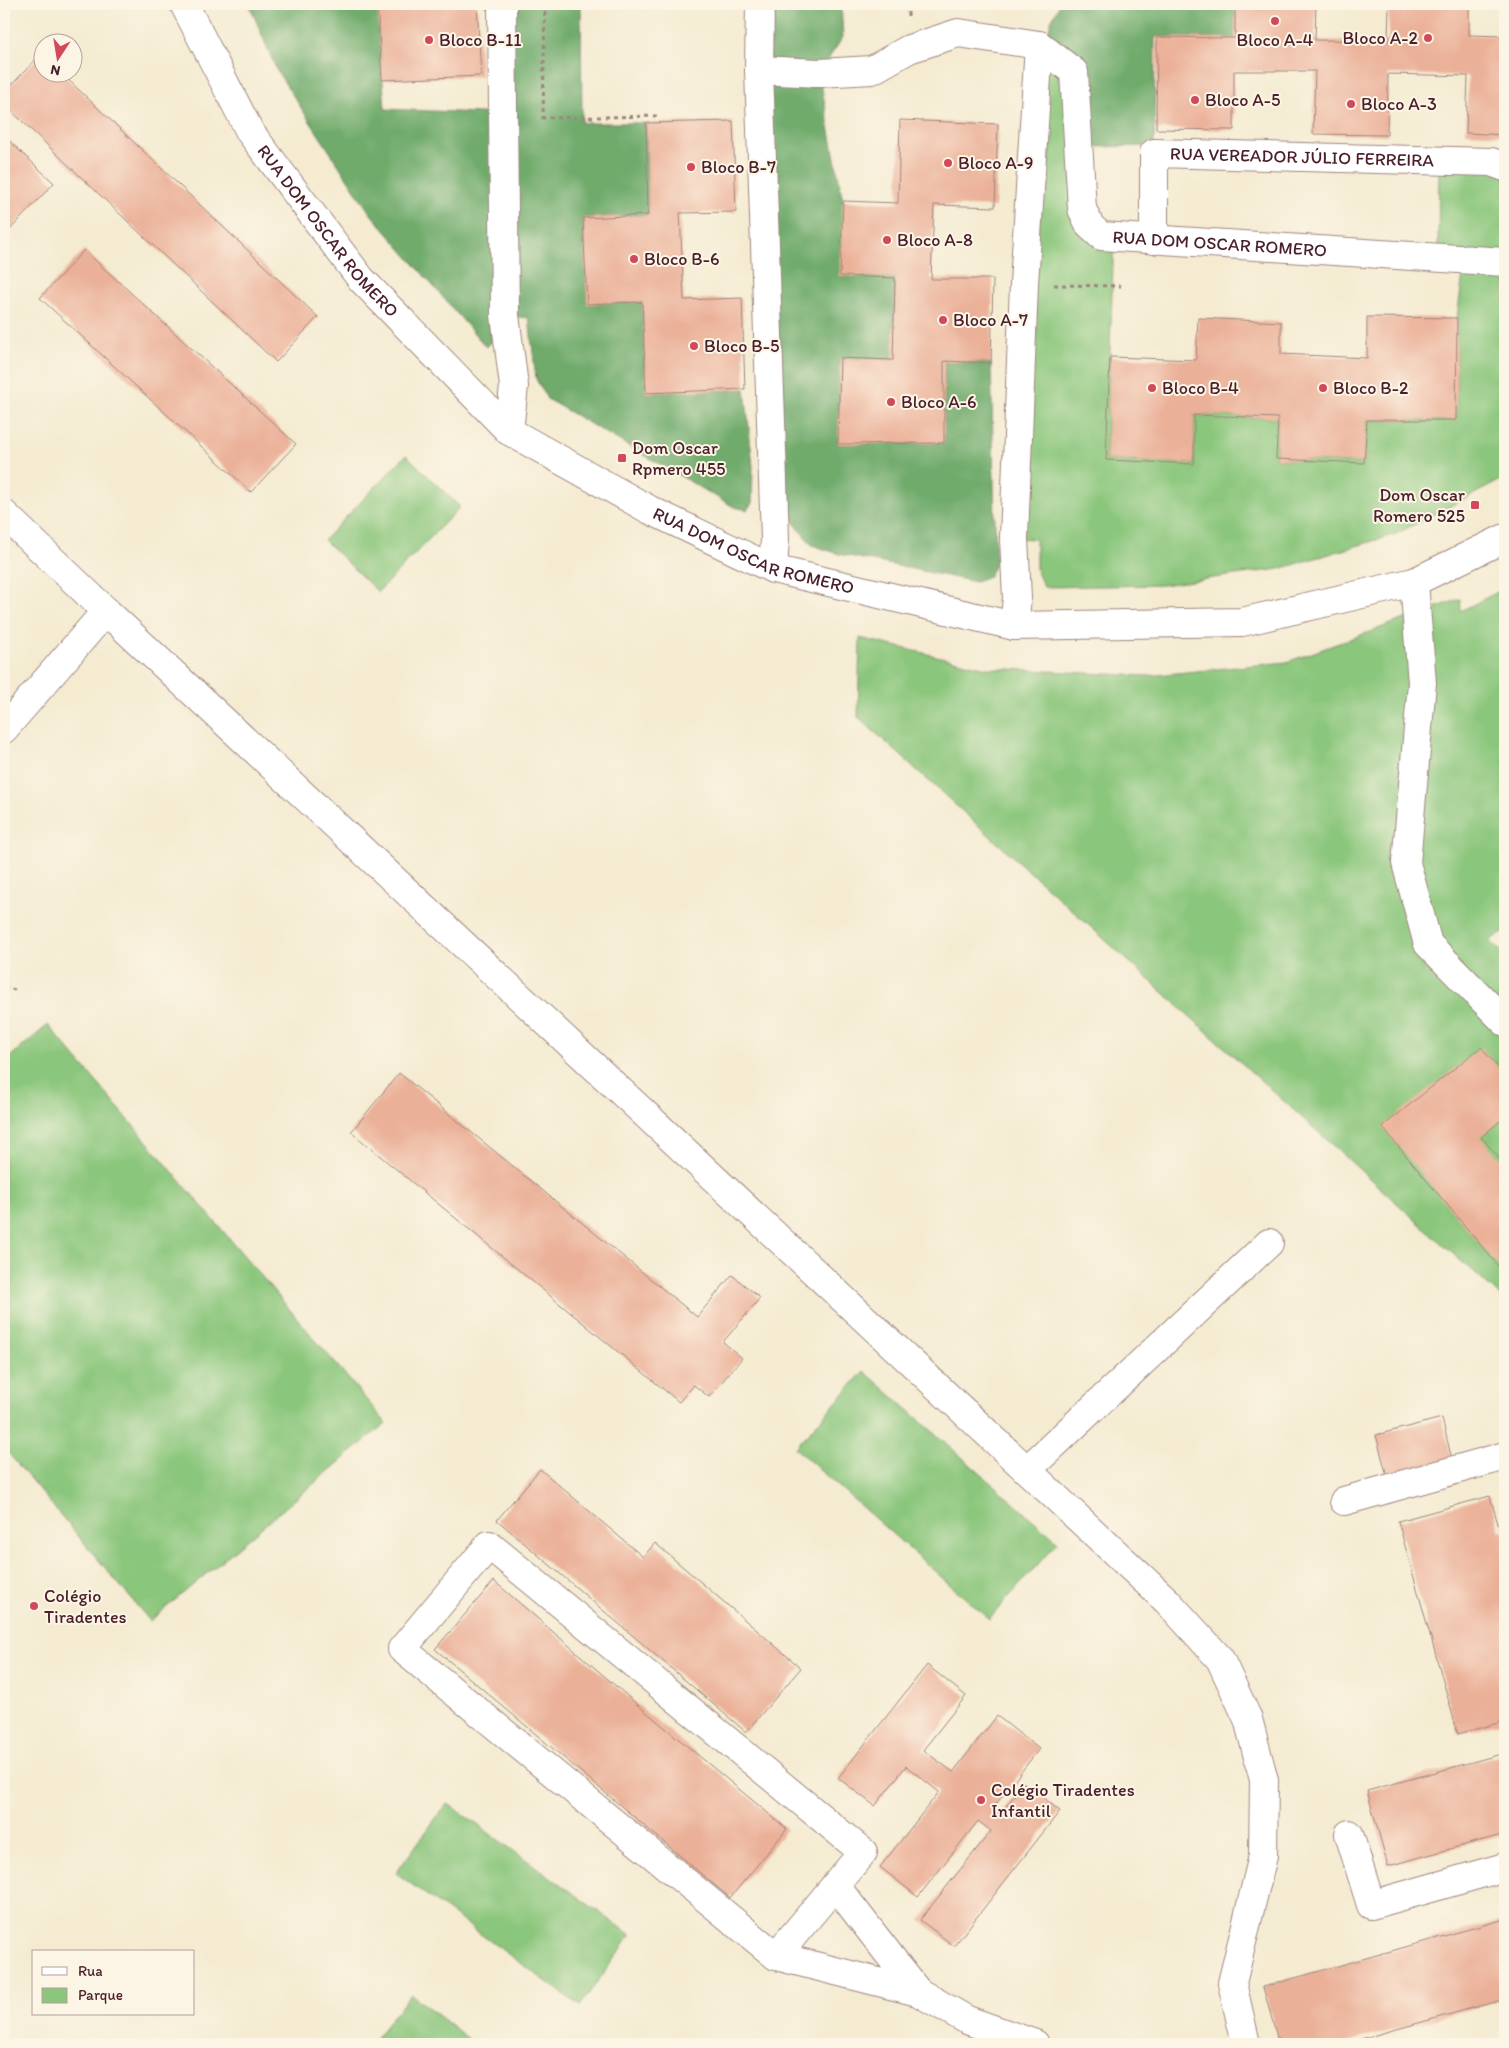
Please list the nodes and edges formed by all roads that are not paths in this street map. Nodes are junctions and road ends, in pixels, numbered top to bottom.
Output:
1 (184, 4) edge
2 (502, 4) edge
3 (760, 4) edge
4 (1038, 45) junction
5 (759, 70) junction
6 (1505, 167) edge
7 (1154, 240) junction
8 (1505, 262) edge
9 (509, 431) junction
10 (4, 514) edge
11 (1505, 538) edge
12 (772, 569) junction
13 (1414, 582) junction
14 (106, 611) junction
15 (1014, 626) junction
16 (4, 729) edge
17 (1505, 1022) edge
18 (1269, 1242) dead end
19 (1505, 1456) edge
20 (1027, 1470) junction
21 (1344, 1501) dead end
22 (1349, 1834) dead end
23 (1505, 1868) edge
24 (835, 1885) junction
25 (776, 1956) junction
26 (918, 1992) junction
27 (1035, 2044) edge
28 (1246, 2044) edge

1 - 9 street, RUA DOM OSCAR ROMERO
2 - 9 street
3 - 5 street
4 - 5 street
4 - 7 street, RUA DOM OSCAR ROMERO
4 - 15 street
5 - 12 street
6 - 7 street, RUA VEREADOR JÚLIO FERREIRA
7 - 8 street, RUA DOM OSCAR ROMERO
9 - 12 street, RUA DOM OSCAR ROMERO
10 - 14 street
11 - 13 street, RUA DOM OSCAR ROMERO
12 - 15 street, RUA DOM OSCAR ROMERO
13 - 15 street, RUA DOM OSCAR ROMERO
13 - 17 street
14 - 16 street
14 - 20 street
18 - 20 street
19 - 21 street
20 - 28 street
22 - 23 street
24 - 25 street
24 - 25 street
24 - 26 street
25 - 26 street
26 - 27 street

